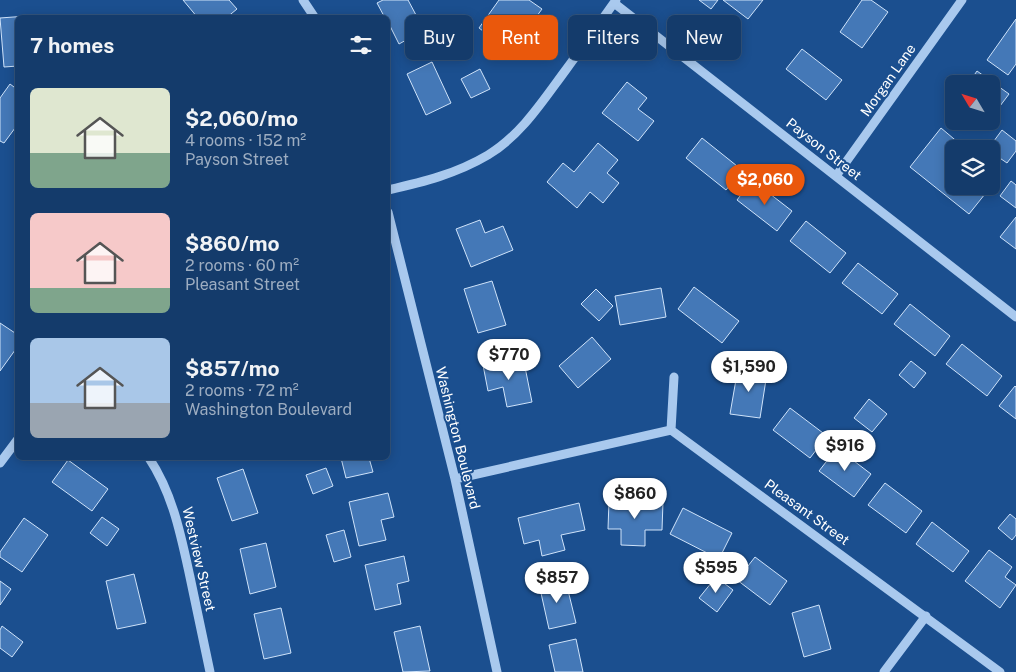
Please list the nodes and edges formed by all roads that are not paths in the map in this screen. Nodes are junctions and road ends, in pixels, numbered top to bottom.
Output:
1 (303, 0) edge
2 (962, 0) edge
3 (615, 2) edge
4 (313, 15) edge
5 (836, 176) junction
6 (390, 190) edge
7 (390, 220) edge
8 (1016, 317) edge
9 (674, 377) dead end
10 (671, 430) junction
11 (15, 442) edge
12 (150, 460) edge
13 (0, 463) edge
14 (455, 479) junction
15 (926, 616) junction
16 (210, 672) edge
17 (497, 672) edge
18 (884, 672) edge
19 (1000, 672) edge

1 - 4 street
2 - 5 street, Morgan Lane
3 - 5 street, Payson Street
3 - 6 street
5 - 8 street, Payson Street
7 - 14 street, Washington Boulevard
9 - 10 street
10 - 14 street
10 - 15 street, Pleasant Street
11 - 13 street
12 - 16 street, Westview Street
14 - 17 street, Washington Boulevard
15 - 18 street
15 - 19 street, Pleasant Street

